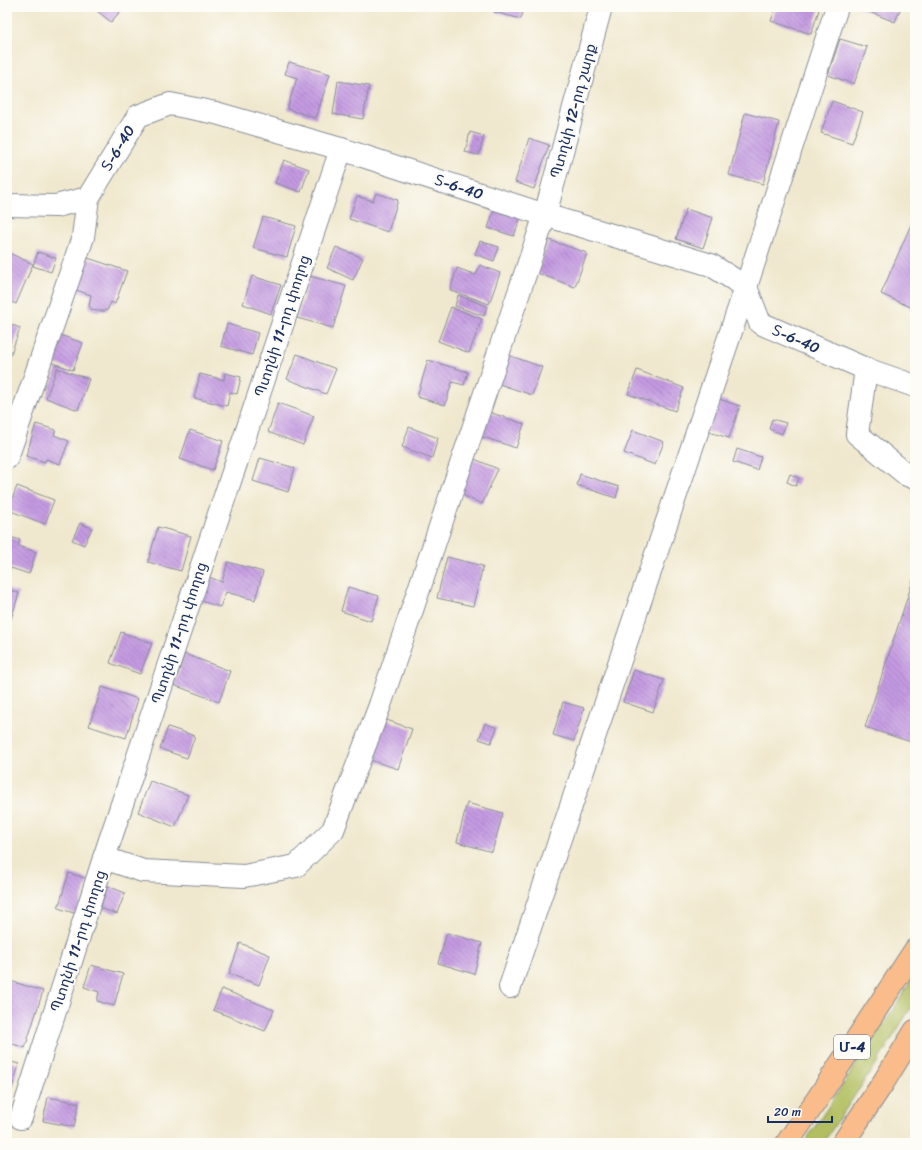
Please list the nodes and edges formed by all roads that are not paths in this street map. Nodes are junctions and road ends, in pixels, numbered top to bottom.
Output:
1 (601, 7) edge
2 (837, 7) edge
3 (341, 149) junction
4 (88, 198) junction
5 (7, 205) edge
6 (544, 215) junction
7 (746, 287) junction
8 (866, 369) junction
9 (915, 386) edge
10 (7, 458) edge
11 (915, 478) edge
12 (104, 858) junction
13 (915, 950) edge
14 (510, 988) dead end
15 (915, 1031) edge
16 (21, 1118) dead end
17 (787, 1143) edge
18 (843, 1143) edge

1 - 6 street, Պտղնի 12-րդ շարք
2 - 7 street
3 - 4 street, Տ-6-40 / Տ-6-40
3 - 6 street, Տ-6-40 / Տ-6-40
3 - 12 street, Պտղնի 11-րդ փողոց
4 - 5 street
4 - 10 street
6 - 7 street, Տ-6-40 / Տ-6-40
6 - 12 street, Պտղնի 12-րդ շարք
7 - 8 street, Տ-6-40 / Տ-6-40
7 - 14 street
8 - 9 street, Տ-6-40 / Տ-6-40
8 - 11 street
12 - 16 street, Պտղնի 11-րդ փողոց
13 - 17 highway, Մ-4
15 - 18 highway

